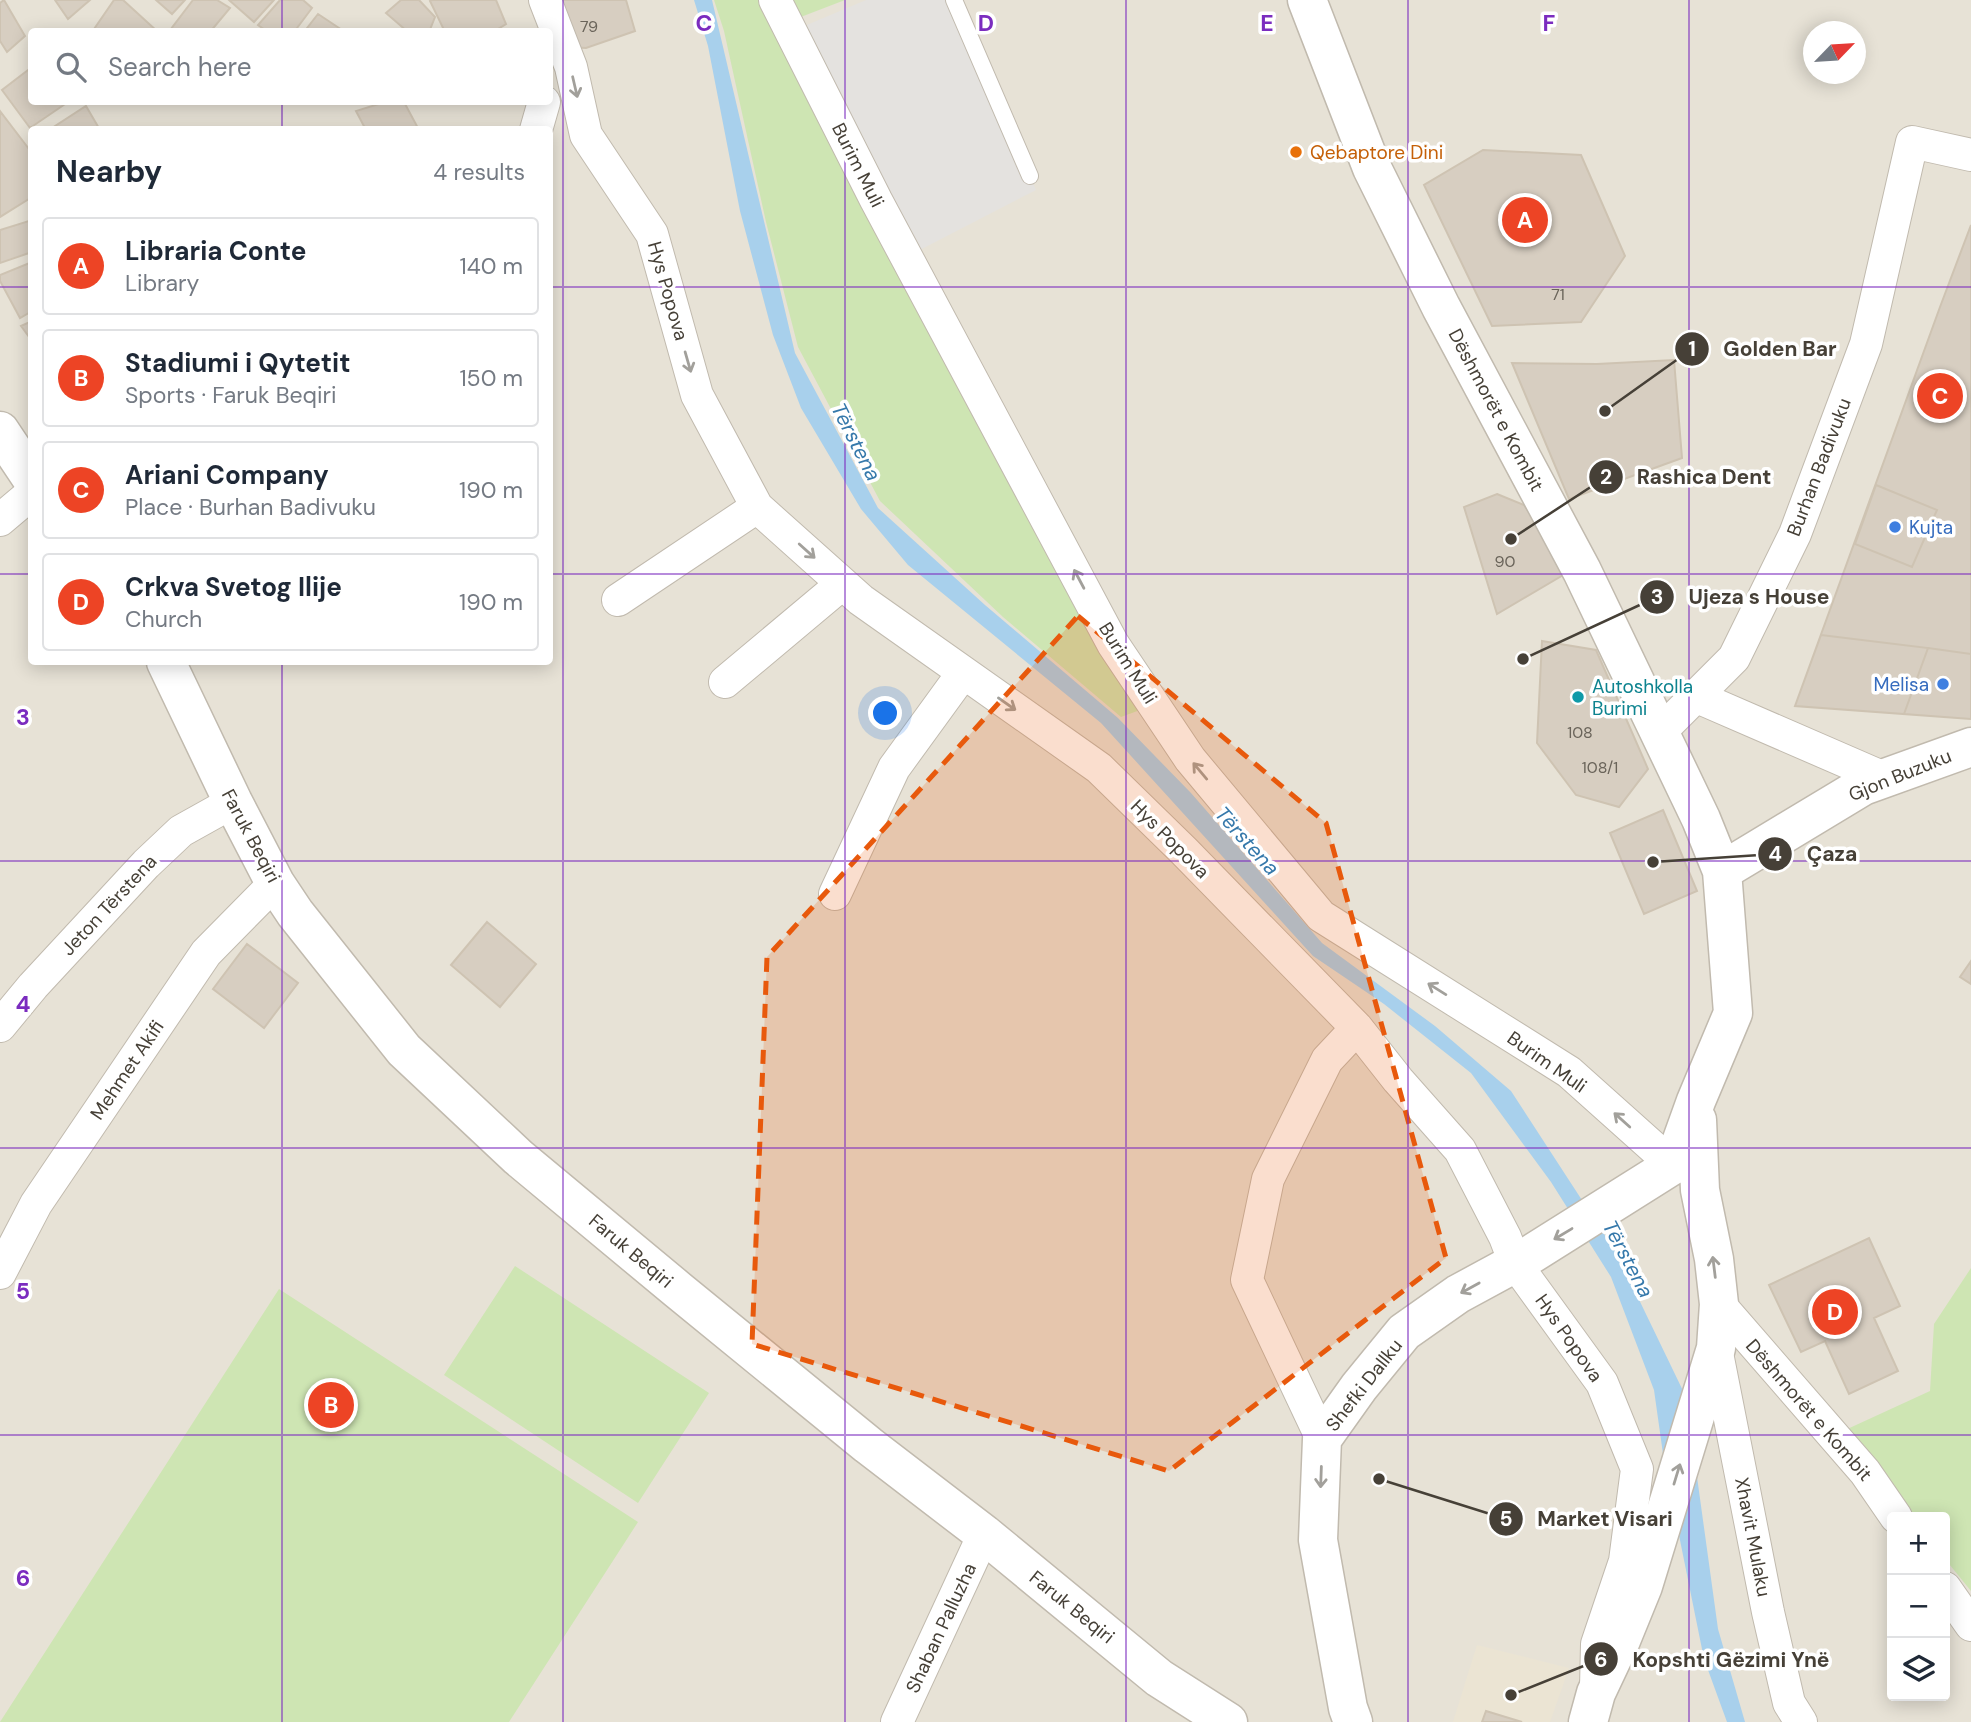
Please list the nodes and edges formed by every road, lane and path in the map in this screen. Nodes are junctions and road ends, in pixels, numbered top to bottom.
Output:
1 (545, 0) edge
2 (775, 0) edge
3 (954, 0) edge
4 (1307, 0) edge
5 (547, 28) edge
6 (543, 105) edge
7 (537, 126) edge
8 (1971, 155) edge
9 (1030, 176) dead end
10 (0, 430) edge
11 (28, 473) edge
12 (28, 496) edge
13 (757, 507) junction
14 (0, 520) edge
15 (842, 584) junction
16 (618, 600) dead end
17 (167, 665) edge
18 (963, 673) junction
19 (725, 682) dead end
20 (1695, 696) junction
21 (1658, 733) junction
22 (1971, 747) edge
23 (1884, 778) junction
24 (233, 802) junction
25 (1722, 871) junction
26 (275, 883) junction
27 (835, 894) dead end
28 (0, 1026) edge
29 (1357, 1028) junction
30 (1696, 1101) junction
31 (1673, 1165) junction
32 (1522, 1259) junction
33 (0, 1273) edge
34 (1718, 1304) junction
35 (1710, 1365) junction
36 (1322, 1439) junction
37 (1893, 1512) edge
38 (984, 1534) junction
39 (1950, 1595) edge
40 (1971, 1625) edge
41 (1592, 1708) edge
42 (1349, 1717) edge
43 (897, 1722) edge
44 (1228, 1722) edge
45 (1801, 1722) edge

1 - 5 street
1 -> 13 street, Hys Popova
31 -> 2 street, Burim Muli
3 - 9 lane
4 - 21 street, Dëshmorët e Kombit
6 - 7 street
8 - 20 street, Burhan Badivuku
10 - 11 street
12 - 14 street
13 -> 15 street, Hys Popova
13 - 16 street
15 - 18 street, Hys Popova
15 - 19 street
17 - 24 street, Faruk Beqiri
18 - 27 street
18 -> 29 street, Hys Popova
20 - 21 street, Burhan Badivuku
20 - 23 street
21 - 25 street, Dëshmorët e Kombit
22 - 23 street, Gjon Buzuku
23 - 25 street, Gjon Buzuku
24 - 26 street, Faruk Beqiri
24 - 28 street, Jeton Tërstena
25 - 30 street, Dëshmorët e Kombit
26 - 33 street, Mehmet Akifi
26 - 38 street, Faruk Beqiri
29 - 32 street, Hys Popova
29 - 36 street
30 - 31 street
34 -> 30 street, Dëshmorët e Kombit
31 -> 32 street, Shefki Dallku
32 -> 36 street, Shefki Dallku
32 - 41 street, Hys Popova
34 - 35 street, Dëshmorët e Kombit
34 - 37 street, Dëshmorët e Kombit
41 -> 35 street, Dëshmorët e Kombit
35 - 45 street, Xhavit Mulaku
36 -> 42 street, Shefki Dallku
38 - 43 street, Shaban Palluzha
38 - 44 street, Faruk Beqiri
39 - 40 street

